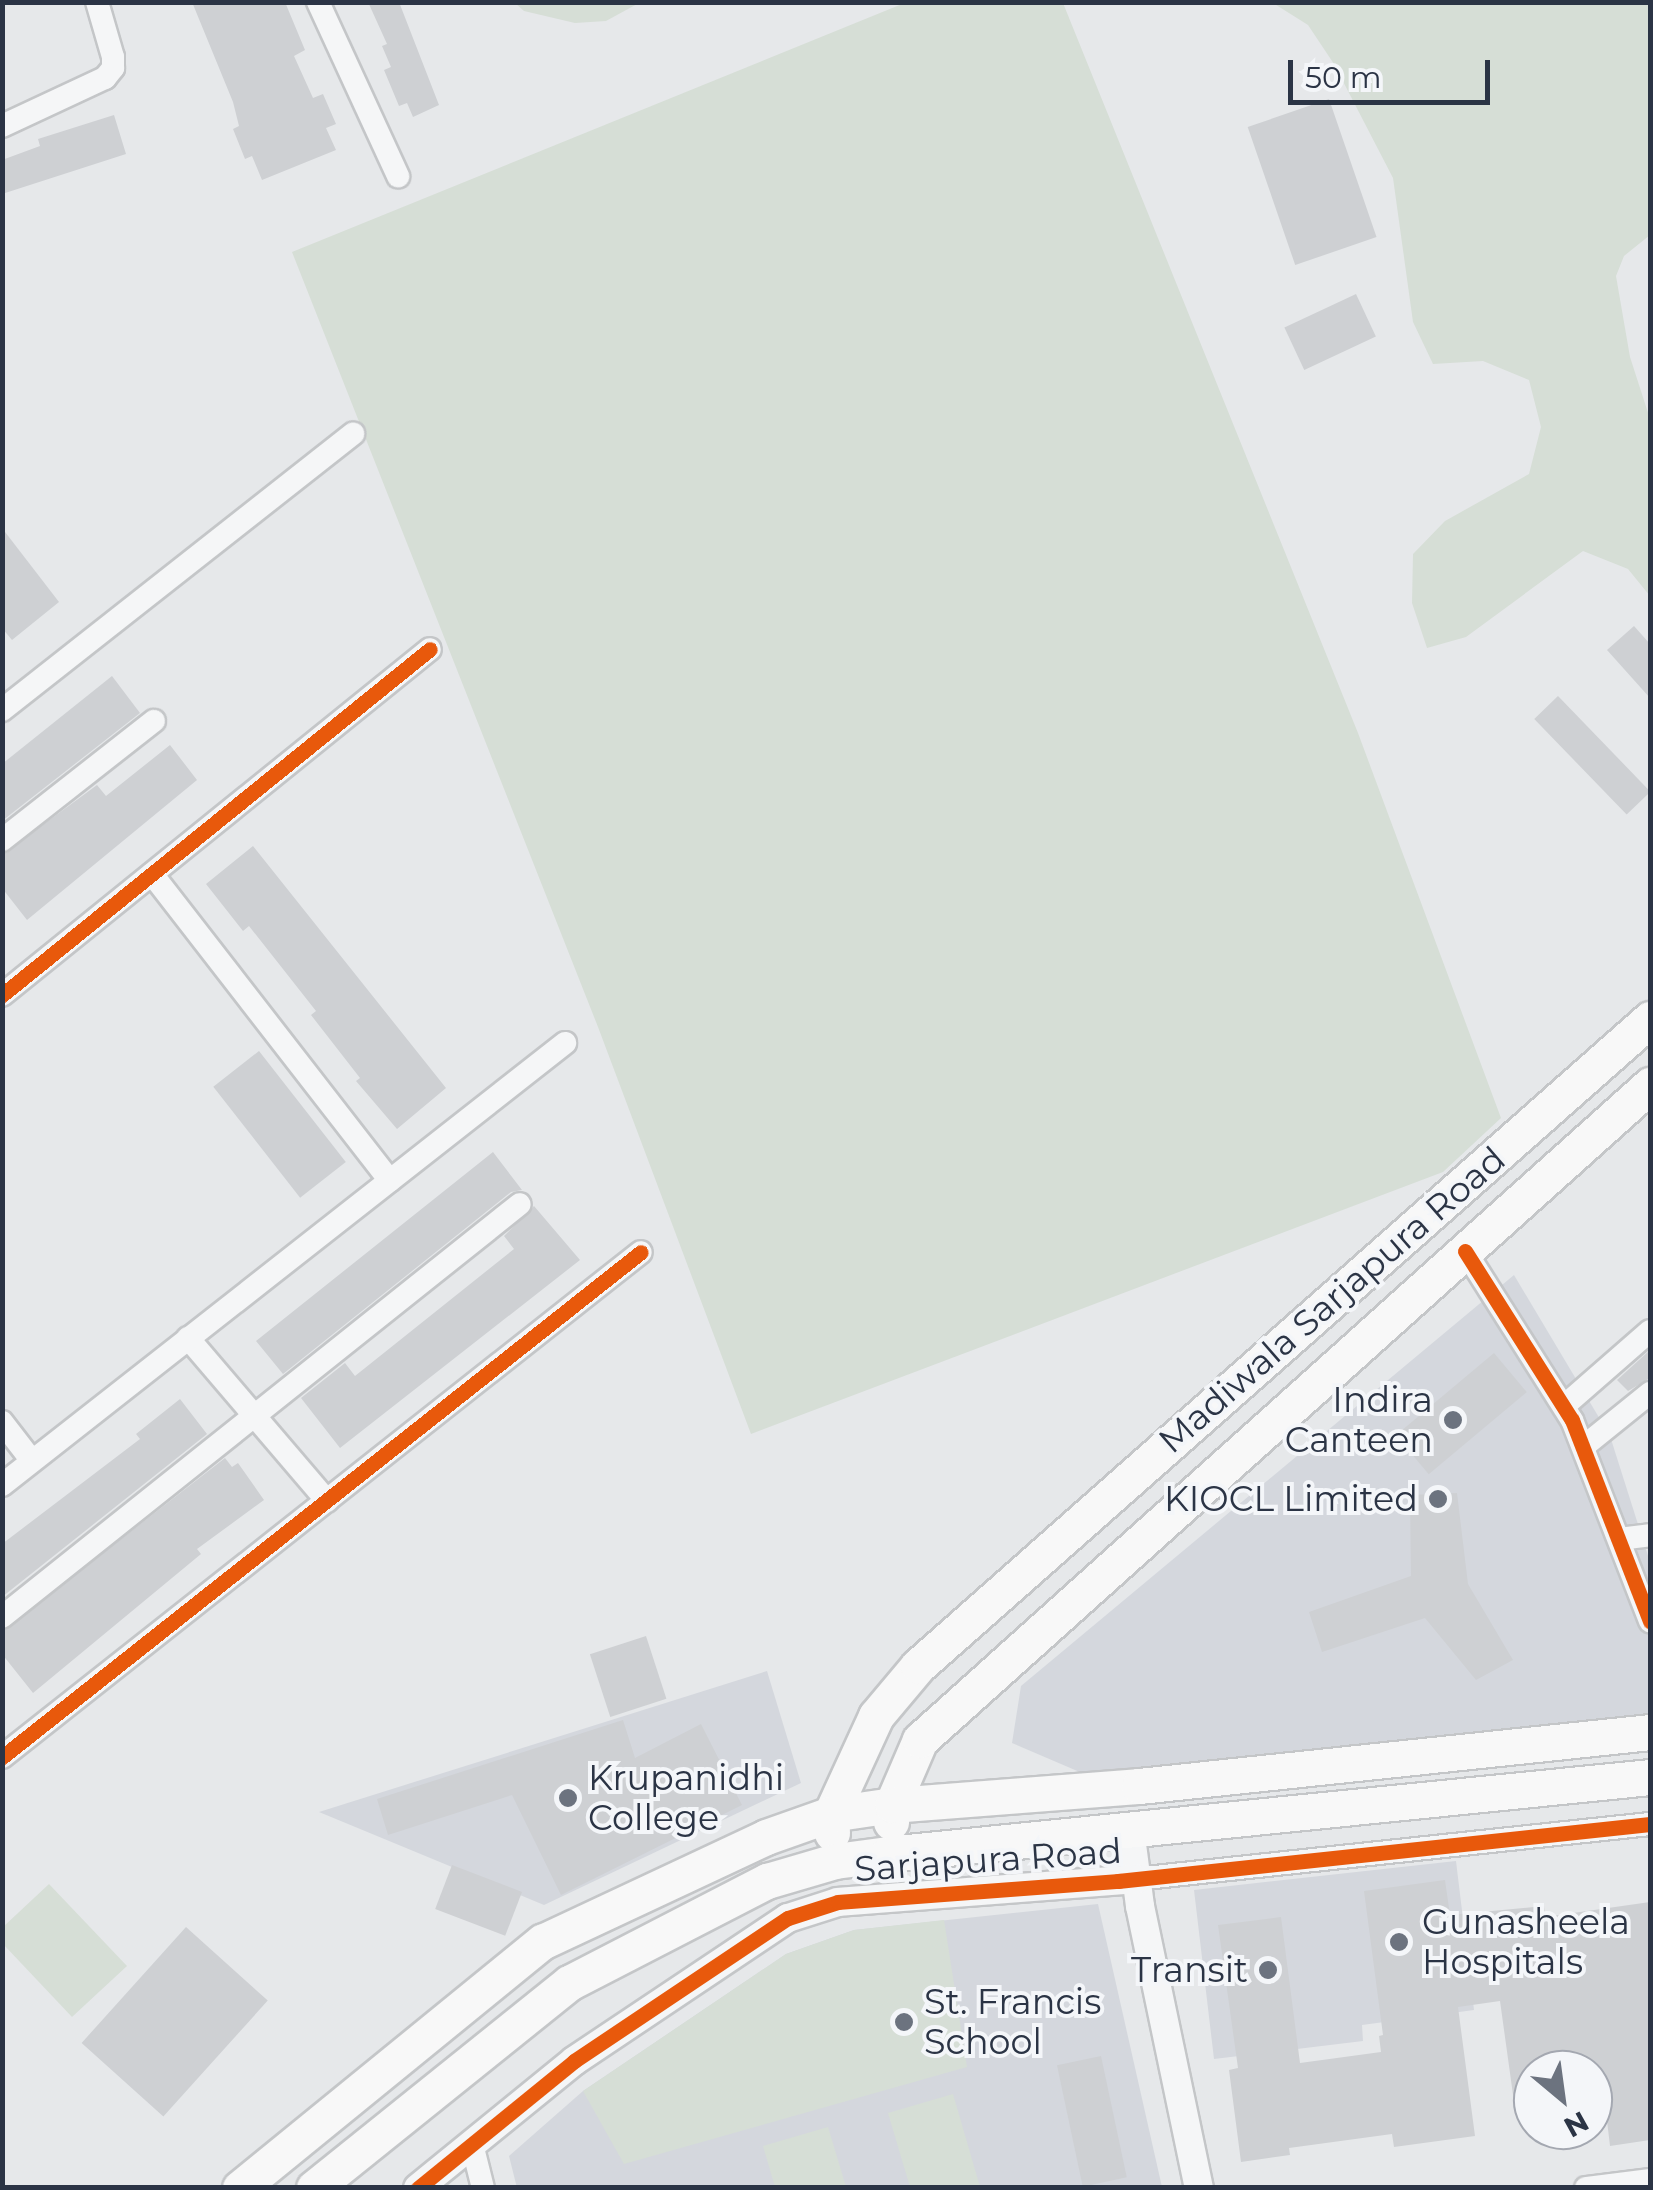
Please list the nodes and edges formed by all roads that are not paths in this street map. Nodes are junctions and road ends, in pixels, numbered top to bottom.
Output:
1 (98, 2) edge
2 (318, 2) edge
3 (2, 126) edge
4 (398, 176) dead end
5 (353, 434) dead end
6 (430, 649) dead end
7 (2, 710) edge
8 (154, 721) dead end
9 (2, 840) edge
10 (152, 874) junction
11 (2, 995) edge
12 (1650, 1020) edge
13 (565, 1043) dead end
14 (1650, 1085) edge
15 (390, 1180) junction
16 (520, 1204) dead end
17 (1466, 1251) junction
18 (641, 1252) dead end
19 (1650, 1331) edge
20 (188, 1338) junction
21 (1650, 1392) edge
22 (1564, 1406) junction
23 (255, 1416) junction
24 (2, 1422) edge
25 (1583, 1447) junction
26 (32, 1461) junction
27 (2, 1484) edge
28 (327, 1501) junction
29 (1650, 1535) edge
30 (1619, 1539) junction
31 (2, 1617) edge
32 (1650, 1620) edge
33 (1650, 1732) edge
34 (2, 1757) edge
35 (1650, 1777) edge
36 (892, 1804) junction
37 (831, 1814) junction
38 (1650, 1824) edge
39 (1130, 1829) junction
40 (888, 1854) junction
41 (835, 1860) junction
42 (1136, 1880) junction
43 (472, 2144) junction
44 (1650, 2180) edge
45 (240, 2188) edge
46 (314, 2188) edge
47 (418, 2188) edge
48 (483, 2188) edge
49 (1198, 2188) edge
50 (1586, 2188) edge

1 - 3 street
2 - 4 street
5 - 7 street
6 - 10 street
8 - 9 street
10 - 11 street
10 - 15 street
12 - 37 main road, Madiwala Sarjapura Road
13 - 15 street
14 - 17 main road, Madiwala Sarjapura Road
15 - 20 street
16 - 23 street
17 - 22 street
17 - 36 main road, Madiwala Sarjapura Road
18 - 28 street
19 - 22 street
20 - 23 street
20 - 26 street
21 - 25 street
22 - 25 street
23 - 28 street
23 - 31 street
24 - 26 street
25 - 30 street
26 - 27 street
28 - 34 street
29 - 30 street
30 - 32 street
33 - 36 main road, Sarjapura Road
35 - 39 main road, Sarjapura Road
36 - 37 main road, Sarjapura Road
36 - 40 main road, Madiwala Sarjapura Road
37 - 41 main road
37 - 45 main road, Sarjapura Road
38 - 42 street, Sarjapura Road
39 - 40 main road, Sarjapura Road
39 - 42 street
40 - 41 main road, Sarjapura Road
41 - 46 main road, Sarjapura Road
42 - 43 street, Sarjapura Road
42 - 49 street
43 - 47 street, Sarjapura Road
43 - 48 street
44 - 50 street

